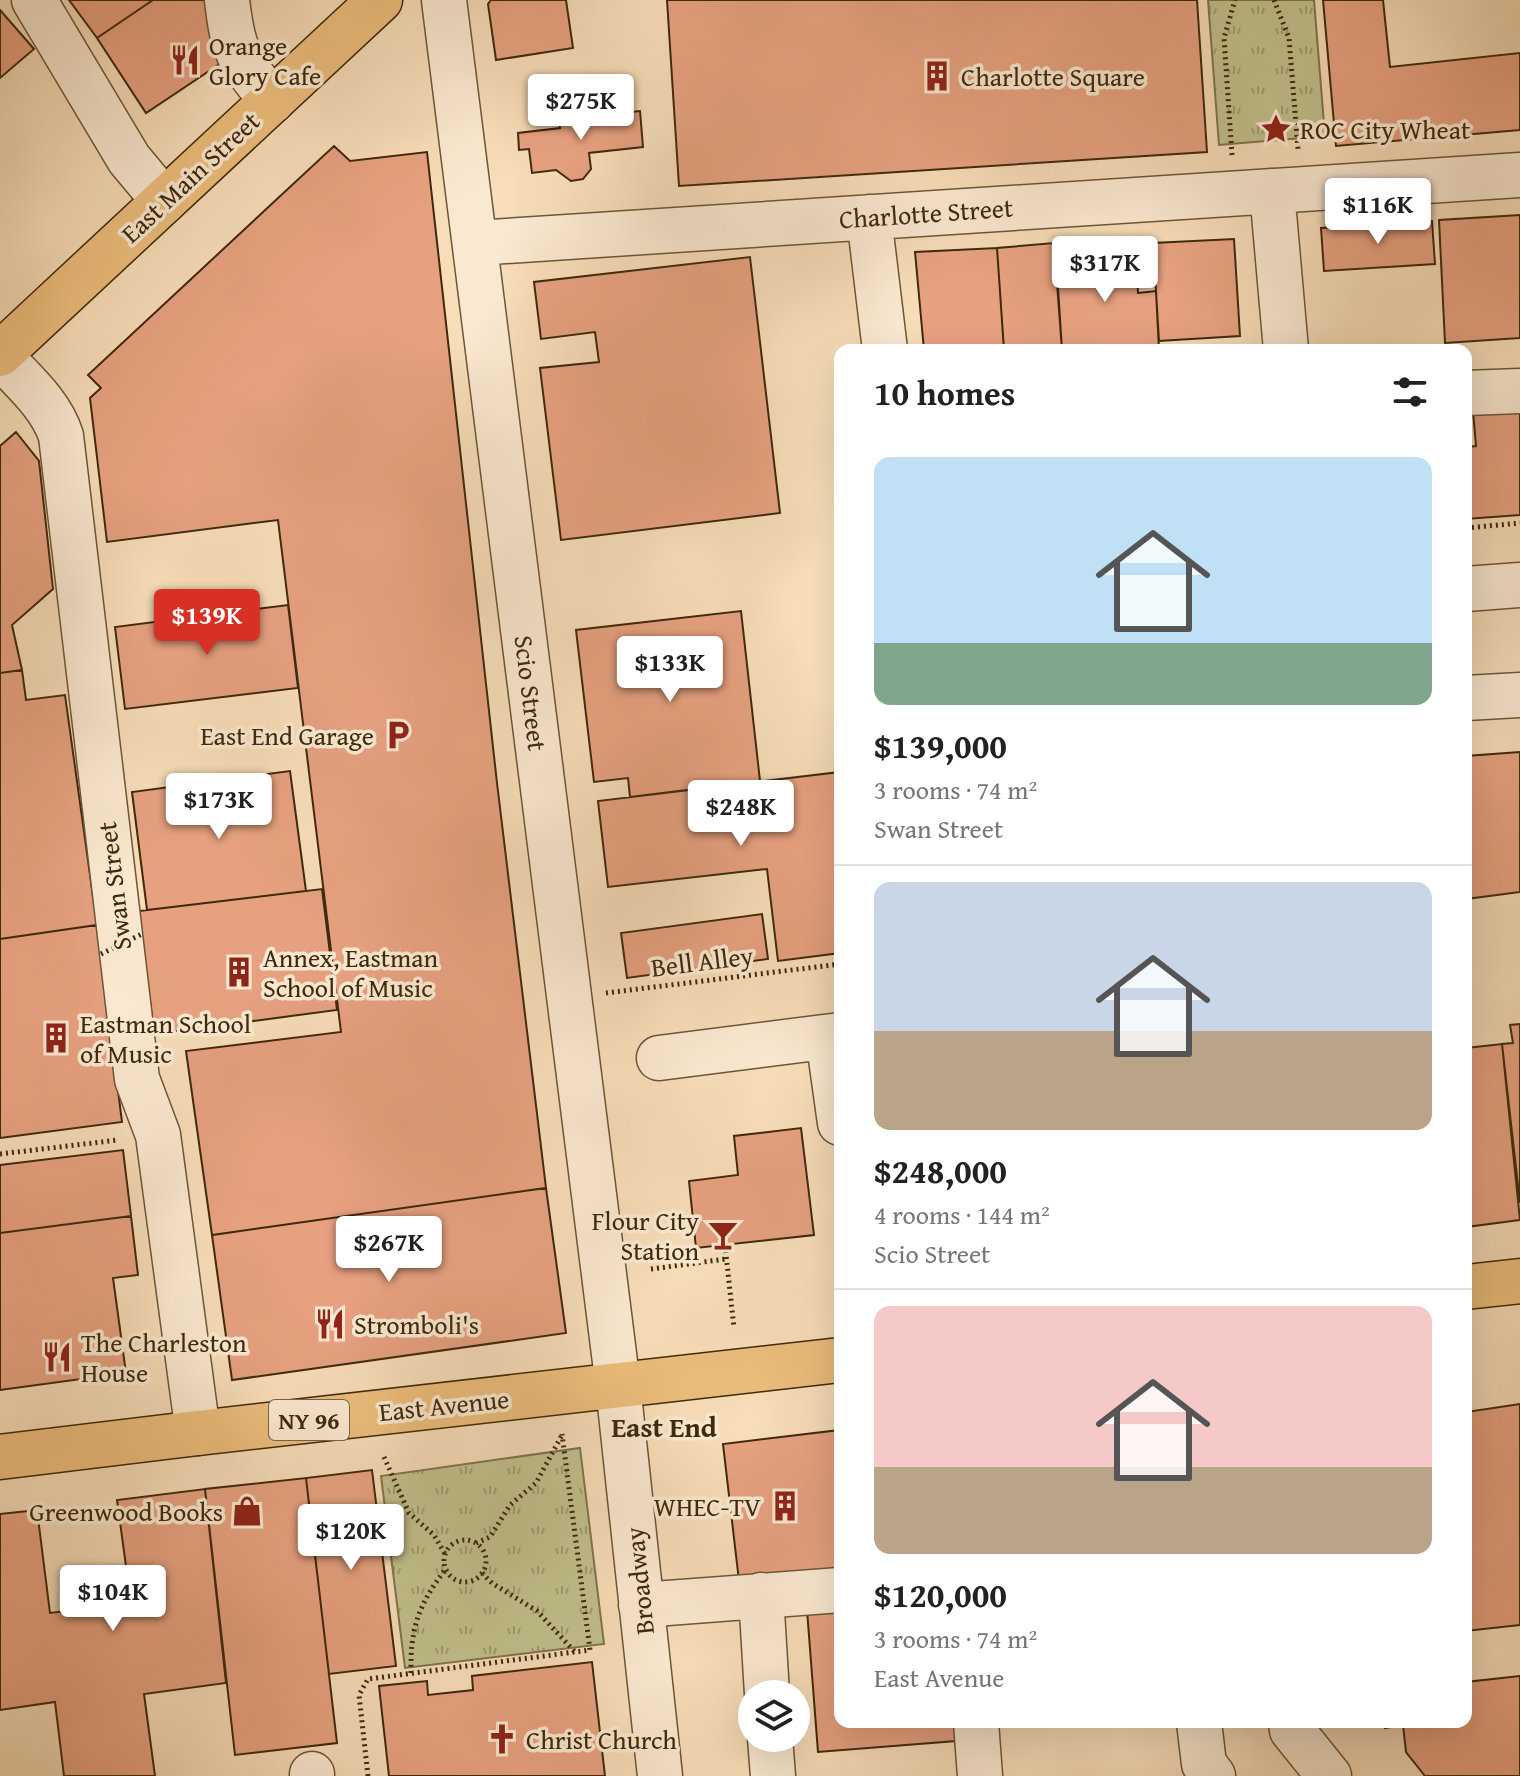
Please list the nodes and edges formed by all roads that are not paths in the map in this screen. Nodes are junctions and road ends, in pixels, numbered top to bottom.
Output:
1 (34, 0) edge
2 (227, 0) edge
3 (380, 0) edge
4 (444, 0) edge
5 (272, 101) junction
6 (1520, 175) edge
7 (1272, 191) junction
8 (164, 201) junction
9 (869, 217) junction
10 (475, 243) junction
11 (884, 344) edge
12 (1285, 344) edge
13 (0, 355) edge
14 (1520, 391) edge
15 (1472, 393) edge
16 (1520, 585) edge
17 (1472, 589) edge
18 (1520, 695) edge
19 (1472, 698) edge
20 (834, 1036) edge
21 (659, 1058) dead end
22 (1520, 1281) edge
23 (1472, 1286) edge
24 (834, 1361) edge
25 (618, 1386) junction
26 (198, 1433) junction
27 (0, 1457) edge
28 (834, 1590) edge
29 (761, 1595) junction
30 (641, 1605) junction
31 (766, 1680) edge
32 (976, 1728) edge
33 (1200, 1728) edge
34 (1292, 1728) edge
35 (771, 1752) edge
36 (660, 1776) edge
37 (773, 1776) edge
38 (980, 1776) edge
39 (1213, 1776) edge
40 (1329, 1776) edge

1 - 8 street
2 - 5 street
3 - 5 main road, East Main Street
4 - 10 street, Scio Street
5 - 8 main road, East Main Street
6 - 7 street, Charlotte Street
7 - 9 street, Charlotte Street
7 - 12 street
8 - 13 main road, East Main Street
9 - 10 street, Charlotte Street
9 - 11 street
10 - 25 street, Scio Street
13 - 26 street, Swan Street
14 - 15 street
16 - 17 street
18 - 19 street
20 - 21 street
22 - 23 main road
24 - 25 main road, East Avenue / NY 96
25 - 26 main road, East Avenue / NY 96
25 - 30 street, Broadway
26 - 27 main road, East Avenue / NY 96
28 - 29 street
29 - 30 street
29 - 31 street
30 - 36 street, Broadway
32 - 38 street
33 - 39 street
34 - 40 street
35 - 37 street

